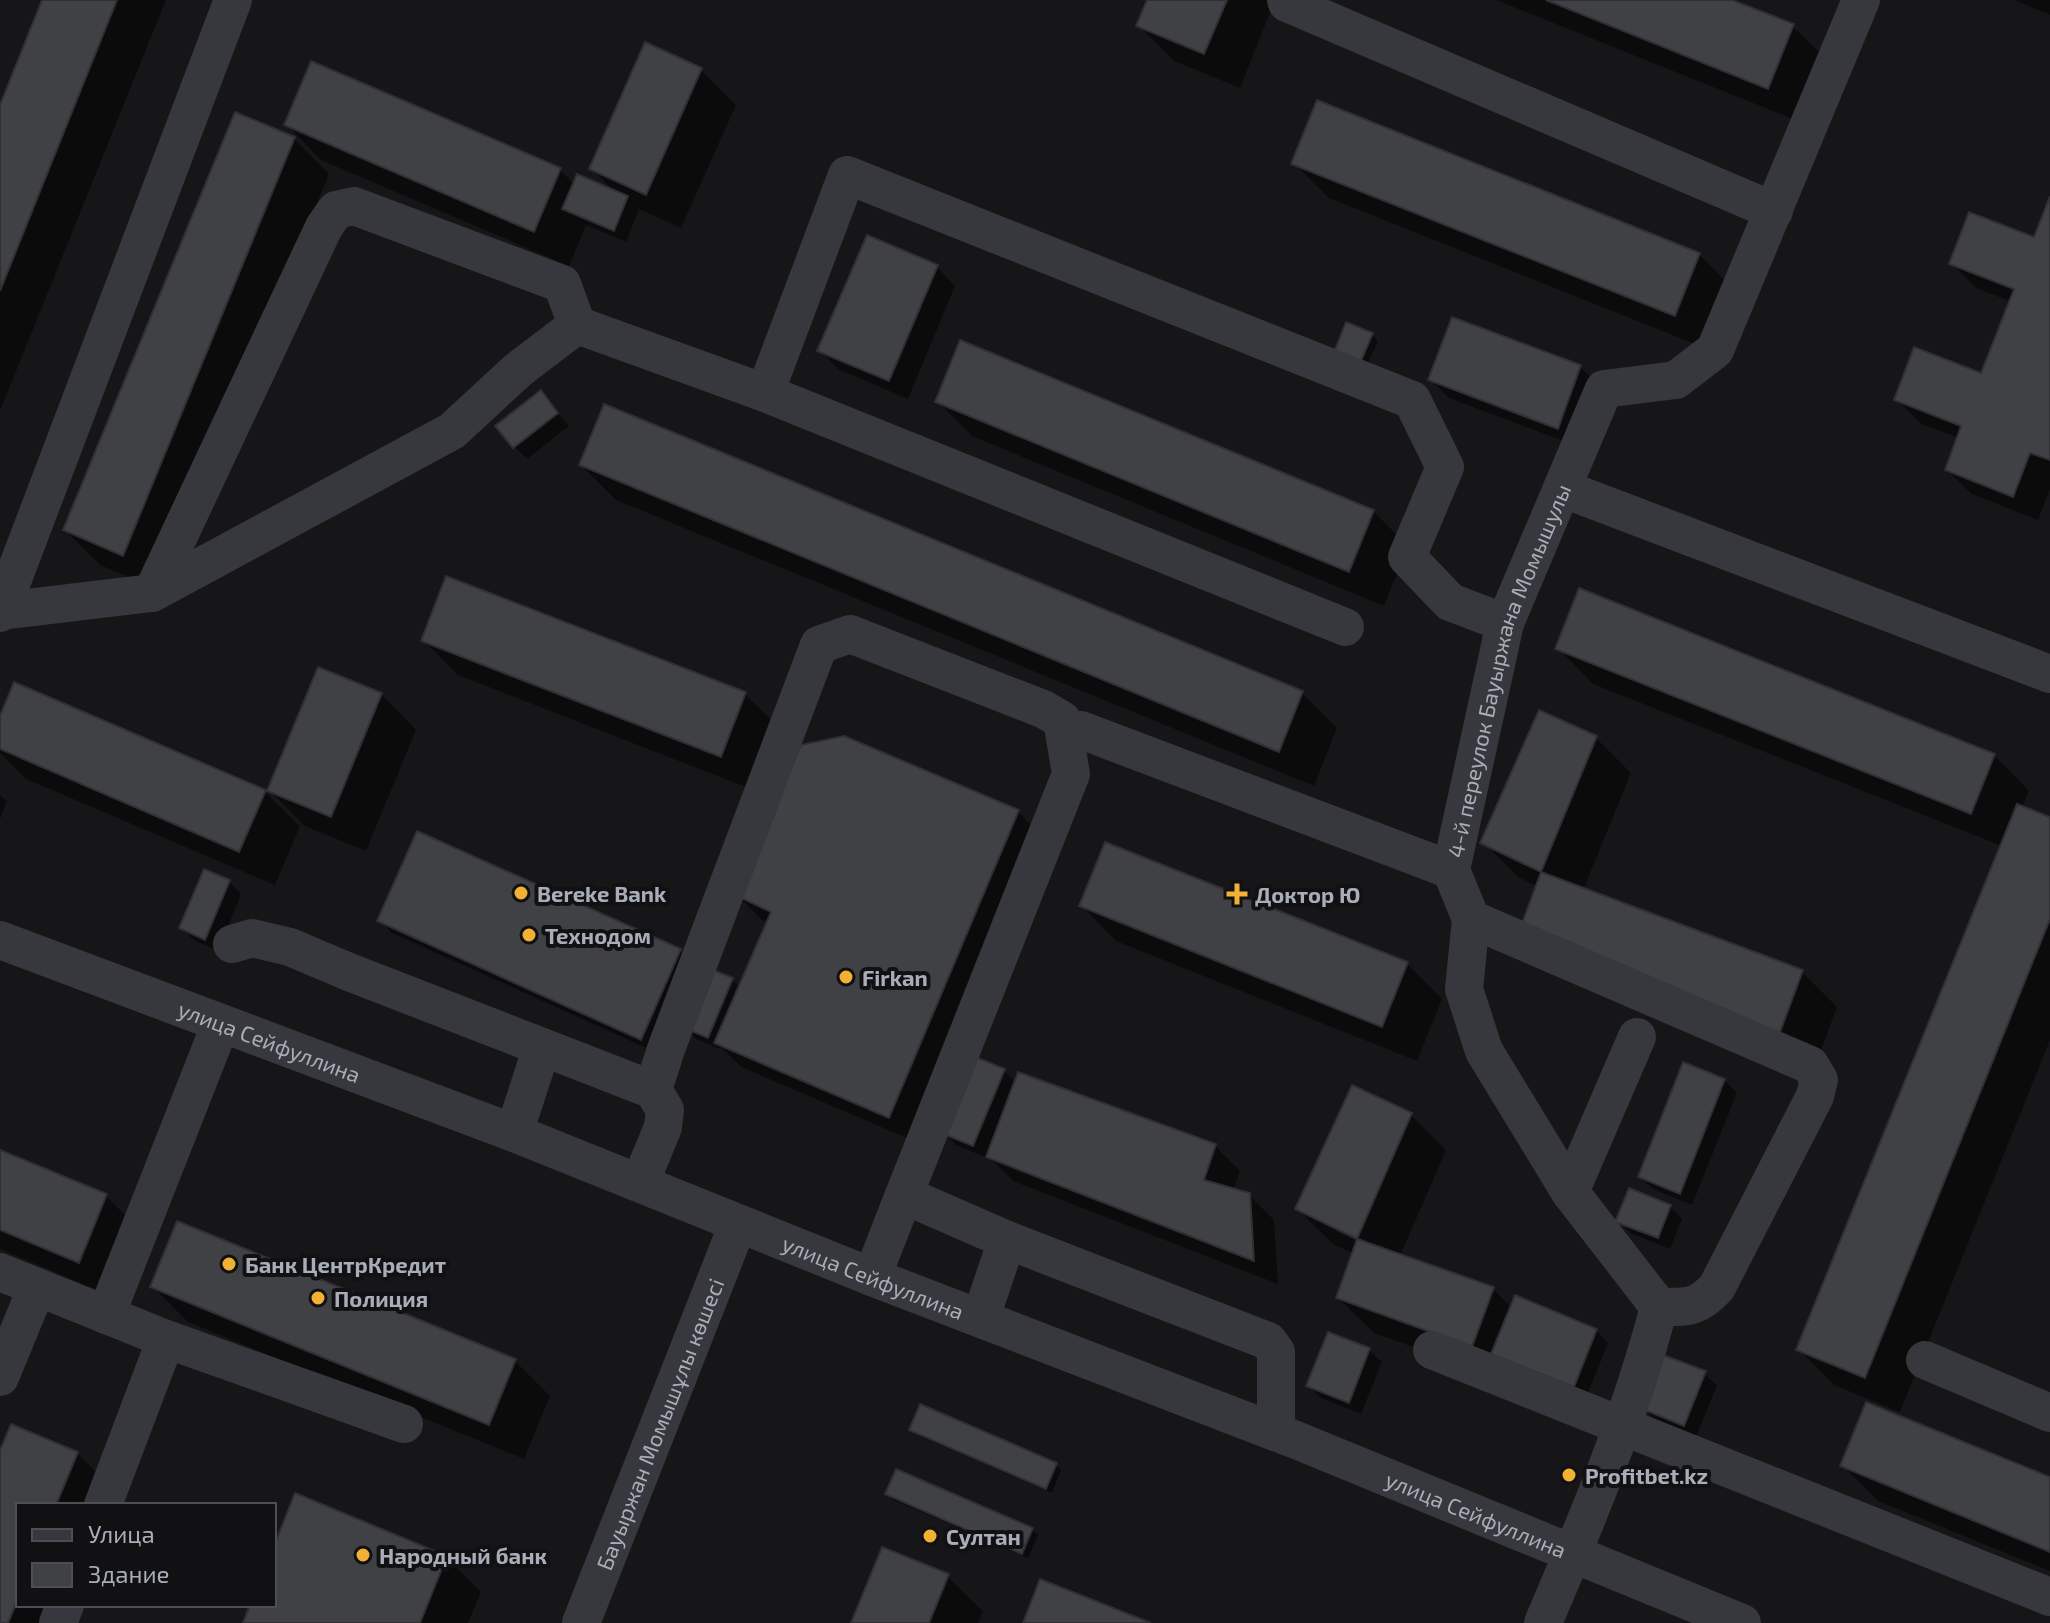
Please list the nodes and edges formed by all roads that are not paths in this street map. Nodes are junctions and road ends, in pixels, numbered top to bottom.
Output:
1 (233, 0) edge
2 (1286, 0) edge
3 (1861, 0) edge
4 (1774, 211) junction
5 (577, 325) junction
6 (765, 393) junction
7 (1564, 489) junction
8 (152, 593) junction
9 (0, 612) edge
10 (1505, 623) junction
11 (1345, 627) dead end
12 (2050, 674) edge
13 (1081, 730) dead end
14 (1451, 870) junction
15 (1471, 919) junction
16 (0, 940) edge
17 (232, 944) dead end
18 (221, 1023) junction
19 (1637, 1037) dead end
20 (542, 1047) junction
21 (653, 1090) junction
22 (514, 1133) junction
23 (640, 1183) junction
24 (1570, 1192) junction
25 (904, 1195) junction
26 (738, 1224) junction
27 (1007, 1240) junction
28 (0, 1272) edge
29 (872, 1277) junction
30 (37, 1287) junction
31 (1659, 1307) junction
32 (106, 1315) junction
33 (981, 1317) junction
34 (166, 1339) junction
35 (1432, 1350) dead end
36 (1925, 1360) dead end
37 (0, 1377) edge
38 (2050, 1413) edge
39 (404, 1424) dead end
40 (1622, 1424) junction
41 (1276, 1432) junction
42 (104, 1503) edge
43 (1573, 1553) junction
44 (2050, 1597) edge
45 (581, 1623) edge
46 (1543, 1623) edge
47 (1742, 1623) edge

1 - 9 street
2 - 4 street
3 - 4 street, 4-й переулок Бауыржана Момышулы
4 - 7 street, 4-й переулок Бауыржана Момышулы
5 - 6 street
5 - 8 street
5 - 8 street
6 - 10 street
6 - 11 street
7 - 10 street, 4-й переулок Бауыржана Момышулы
7 - 12 street
8 - 9 street
10 - 14 street, 4-й переулок Бауыржана Момышулы
13 - 14 street
14 - 15 street, 4-й переулок Бауыржана Момышулы
15 - 24 street
15 - 31 street
16 - 18 street, улица Сейфуллина
17 - 20 street
18 - 22 street, улица Сейфуллина
18 - 32 street
19 - 24 street
20 - 21 street
20 - 22 street
21 - 23 street
21 - 25 street
22 - 23 street, улица Сейфуллина
23 - 26 street, улица Сейфуллина
24 - 31 street
25 - 27 street
25 - 29 street
26 - 29 street, улица Сейфуллина
26 - 45 street, Бауыржан Момышұлы көшесі
27 - 33 street
27 - 41 street
28 - 30 street
29 - 33 street, улица Сейфуллина
30 - 32 street
30 - 37 street
31 - 40 street
32 - 34 street
33 - 41 street, улица Сейфуллина
34 - 39 street
34 - 42 street
35 - 40 street
36 - 38 street
40 - 43 street
40 - 44 street
41 - 43 street, улица Сейфуллина
43 - 46 street
43 - 47 street, улица Сейфуллина

